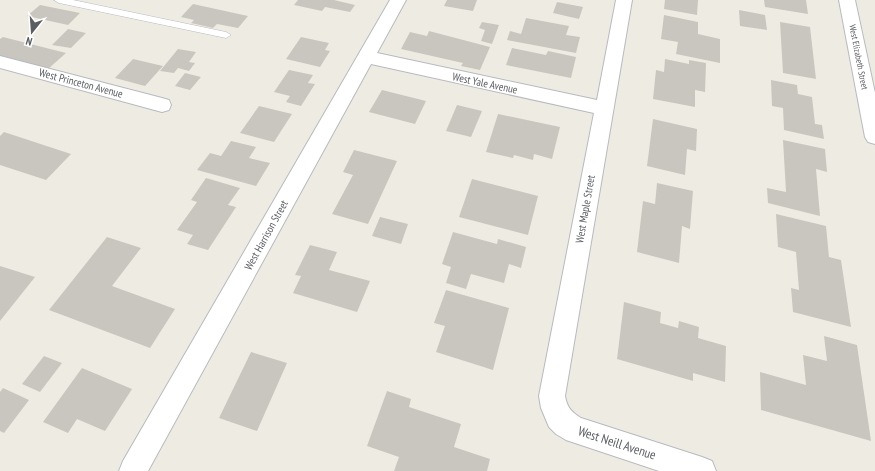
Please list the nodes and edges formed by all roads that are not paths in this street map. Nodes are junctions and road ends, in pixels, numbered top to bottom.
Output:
1 (59, 0) edge
2 (398, 0) edge
3 (624, 0) edge
4 (847, 0) edge
5 (226, 35) dead end
6 (366, 57) junction
7 (0, 62) edge
8 (162, 105) dead end
9 (603, 108) junction
10 (875, 137) edge
11 (558, 418) joint
12 (133, 471) edge
13 (702, 471) edge

1 - 5 lane
2 - 6 street, West Harrison Street
3 - 9 street, West Maple Street
4 - 10 street, West Elizabeth Street
6 - 9 street, West Yale Avenue
6 - 12 street, West Harrison Street
7 - 8 street, West Princeton Avenue
9 - 11 street, West Maple Street
11 - 13 street, West Neill Avenue

